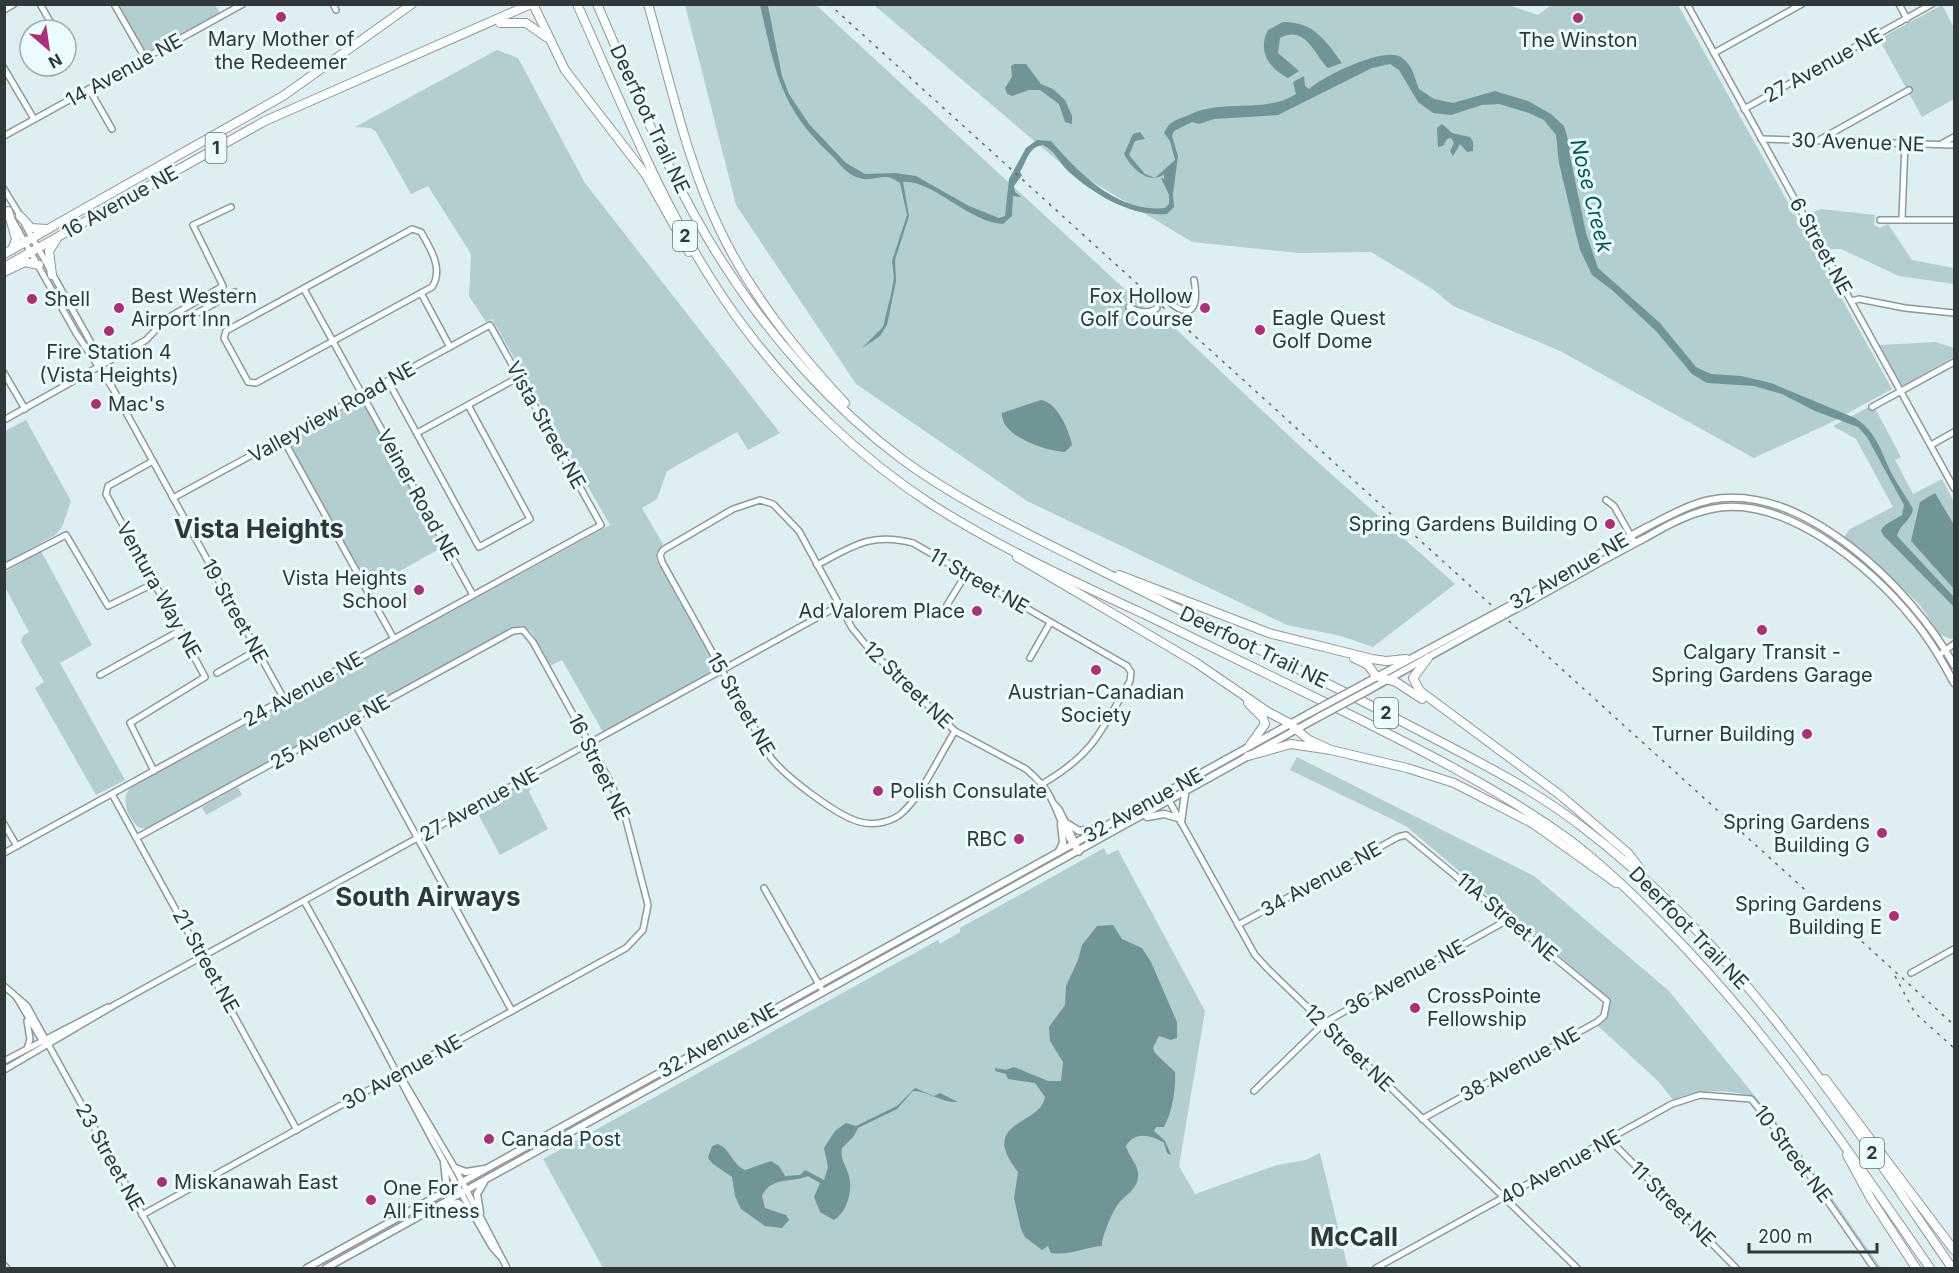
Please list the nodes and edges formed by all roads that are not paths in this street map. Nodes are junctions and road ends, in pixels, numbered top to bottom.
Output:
1 (14, 4) edge
2 (40, 4) edge
3 (114, 4) edge
4 (243, 4) edge
5 (412, 4) edge
6 (532, 4) edge
7 (578, 4) edge
8 (597, 4) edge
9 (647, 4) edge
10 (1686, 4) edge
11 (1802, 4) edge
12 (1899, 4) edge
13 (1932, 4) edge
14 (4, 10) edge
15 (48, 18) edge
16 (1907, 19) junction
17 (487, 26) junction
18 (550, 42) junction
19 (1714, 53) junction
20 (145, 58) junction
21 (4, 68) edge
22 (89, 89) junction
23 (1909, 90) dead end
24 (1744, 109) junction
25 (34, 119) junction
26 (112, 129) dead end
27 (4, 136) edge
28 (1954, 137) edge
29 (1761, 139) junction
30 (1821, 140) junction
31 (1905, 143) junction
32 (1942, 144) junction
33 (1954, 145) edge
34 (4, 189) edge
35 (231, 207) dead end
36 (6, 208) edge
37 (20, 216) junction
38 (1902, 218) junction
39 (1880, 220) dead end
40 (1954, 220) edge
41 (51, 229) junction
42 (59, 237) junction
43 (30, 241) junction
44 (35, 250) junction
45 (8, 253) edge
46 (39, 265) junction
47 (4, 267) edge
48 (4, 272) edge
49 (52, 275) junction
50 (1194, 280) dead end
51 (304, 289) junction
52 (235, 292) dead end
53 (421, 293) junction
54 (1852, 301) junction
55 (1163, 302) dead end
56 (1129, 307) dead end
57 (1157, 308) dead end
58 (1954, 313) edge
59 (181, 322) dead end
60 (490, 325) joint
61 (332, 341) junction
62 (450, 347) junction
63 (1954, 362) edge
64 (100, 366) junction
65 (4, 373) edge
66 (519, 377) junction
67 (388, 381) junction
68 (1901, 391) junction
69 (362, 395) junction
70 (468, 405) junction
71 (1872, 407) dead end
72 (25, 409) junction
73 (4, 420) edge
74 (868, 428) junction
75 (1954, 432) edge
76 (417, 433) junction
77 (843, 435) junction
78 (283, 439) junction
79 (1931, 446) junction
80 (153, 461) junction
81 (1954, 488) edge
82 (173, 498) junction
83 (1606, 500) dead end
84 (955, 519) junction
85 (601, 525) joint
86 (1631, 536) junction
87 (1635, 543) junction
88 (660, 555) joint
89 (817, 565) junction
90 (4, 567) edge
91 (1105, 573) junction
92 (966, 574) junction
93 (155, 583) junction
94 (473, 596) junction
95 (1522, 602) junction
96 (840, 605) junction
97 (947, 605) dead end
98 (1050, 622) junction
99 (1483, 623) junction
100 (181, 630) junction
101 (523, 630) joint
102 (394, 639) junction
103 (1954, 644) edge
104 (257, 650) junction
105 (1946, 650) junction
106 (1340, 651) junction
107 (1939, 655) junction
108 (1030, 658) dead end
109 (1428, 658) junction
110 (1406, 659) junction
111 (1954, 665) edge
112 (721, 672) junction
113 (217, 673) dead end
114 (1212, 674) junction
115 (100, 675) dead end
116 (1376, 676) junction
117 (1389, 680) junction
118 (1954, 683) edge
119 (284, 699) junction
120 (353, 720) junction
121 (1289, 723) junction
122 (1296, 730) junction
123 (955, 731) junction
124 (1484, 738) junction
125 (590, 744) junction
126 (1250, 745) junction
127 (1331, 750) junction
128 (1248, 756) junction
129 (154, 771) junction
130 (1042, 784) junction
131 (1164, 793) junction
132 (1185, 793) junction
133 (112, 794) junction
134 (1170, 802) junction
135 (1140, 818) junction
136 (1115, 820) junction
137 (1179, 820) junction
138 (4, 824) edge
139 (1064, 824) junction
140 (1406, 836) joint
141 (138, 837) junction
142 (418, 838) junction
143 (1074, 843) junction
144 (16, 846) junction
145 (1058, 852) junction
146 (1078, 852) junction
147 (4, 853) edge
148 (1649, 882) junction
149 (764, 888) dead end
150 (1634, 894) junction
151 (304, 901) junction
152 (648, 915) joint
153 (1509, 919) junction
154 (1238, 925) junction
155 (1954, 949) edge
156 (204, 957) junction
157 (1911, 973) dead end
158 (818, 985) junction
159 (4, 986) edge
160 (824, 992) junction
161 (17, 997) junction
162 (1607, 1001) joint
163 (118, 1003) junction
164 (512, 1011) junction
165 (26, 1017) junction
166 (1324, 1023) junction
167 (1790, 1039) junction
168 (44, 1040) junction
169 (48, 1046) junction
170 (27, 1049) junction
171 (4, 1061) edge
172 (4, 1070) edge
173 (398, 1074) junction
174 (1254, 1091) dead end
175 (1751, 1099) joint
176 (1422, 1119) junction
177 (297, 1130) junction
178 (1839, 1137) junction
179 (1610, 1140) junction
180 (444, 1163) junction
181 (455, 1168) junction
182 (489, 1168) junction
183 (486, 1179) junction
184 (462, 1188) junction
185 (443, 1193) junction
186 (1504, 1198) junction
187 (435, 1208) junction
188 (472, 1213) junction
189 (480, 1213) junction
190 (142, 1215) junction
191 (1953, 1247) edge
192 (500, 1256) junction
193 (172, 1269) edge
194 (308, 1269) edge
195 (326, 1269) edge
196 (507, 1269) edge
197 (1376, 1269) edge
198 (1577, 1269) edge
199 (1736, 1269) edge
200 (1874, 1269) edge
201 (1916, 1269) edge
202 (1930, 1269) edge
203 (1952, 1269) edge

1 - 14 street
2 - 15 street
3 - 20 street
4 - 20 street, 14 Avenue NE
5 - 41 highway, 16 Avenue NE / 1
6 - 17 highway, 16 Avenue NE / 1
6 - 18 highway
7 - 77 highway, Deerfoot Trail NE / 2
8 - 74 highway, Deerfoot Trail NE / 2
9 - 74 highway
10 - 19 street, 6 Street NE
11 - 19 street
12 - 16 street
13 - 16 street, 27 Avenue NE
16 - 24 street, 27 Avenue NE
17 - 18 highway
17 - 42 highway, 16 Avenue NE / 1
18 - 77 highway
19 - 24 street, 6 Street NE
20 - 22 street, 14 Avenue NE
21 - 25 street
22 - 25 street, 14 Avenue NE
22 - 26 street
23 - 30 street
24 - 29 street, 6 Street NE
25 - 27 street, 14 Avenue NE
28 - 32 street
29 - 30 street, 30 Avenue NE
29 - 54 street, 6 Street NE
30 - 31 street, 30 Avenue NE
31 - 32 street, 30 Avenue NE
31 - 38 street
32 - 33 street, 30 Avenue NE
34 - 37 street, 19 Street NE
35 - 64 street
36 - 43 street, 19 Street NE
36 - 45 highway
37 - 41 highway
37 - 43 street, 19 Street NE
38 - 39 street
38 - 40 street
41 - 43 highway, 16 Avenue NE / 1
42 - 44 highway, 16 Avenue NE / 1
42 - 49 highway
43 - 44 street, 19 Street NE
43 - 45 highway, 16 Avenue NE / 1
44 - 46 street, 19 Street NE
44 - 47 highway, 16 Avenue NE / 1
44 - 49 street, 19 Street NE
46 - 48 highway
46 - 64 street, 19 Street NE
49 - 64 street, 19 Street NE
50 - 55 street
51 - 53 street
51 - 61 street, Veiner Road NE
51 - 61 street
52 - 59 street
53 - 61 street
53 - 62 street
54 - 58 street
54 - 68 street, 6 Street NE
56 - 57 street
60 - 62 street, Valleyview Road NE
60 - 66 street, Vista Street NE
61 - 69 street, Veiner Road NE
62 - 67 street, Valleyview Road NE
63 - 68 street
64 - 72 street
64 - 80 street, 19 Street NE
65 - 72 street
66 - 70 street
66 - 85 street, Vista Street NE
67 - 69 street, Valleyview Road NE
67 - 76 street
68 - 71 street
68 - 79 street, 6 Street NE
69 - 78 street, Valleyview Road NE
69 - 94 street, Veiner Road NE
70 - 76 street
70 - 76 street
72 - 73 street
74 - 91 highway, Deerfoot Trail NE / 2
75 - 79 street
77 - 84 highway, Deerfoot Trail NE / 2
78 - 82 street, Valleyview Road NE
78 - 102 street
79 - 81 street, 6 Street NE
80 - 82 street, 19 Street NE
80 - 93 street, Ventura Way NE
82 - 104 street, 19 Street NE
83 - 86 street
84 - 114 highway
84 - 150 highway, Deerfoot Trail NE / 2
85 - 94 street, 24 Avenue NE
86 - 87 street
86 - 95 main road, 32 Avenue NE
86 - 105 main road, 32 Avenue NE
87 - 95 main road, 32 Avenue NE
87 - 107 main road, 32 Avenue NE
88 - 89 street, 12 Street NE
88 - 112 street, 15 Street NE
89 - 92 street, 11 Street NE
89 - 96 street, 12 Street NE
90 - 93 street
91 - 106 highway
91 - 148 highway, Deerfoot Trail NE / 2
92 - 97 street
92 - 98 street, 11 Street NE
93 - 100 street, Ventura Way NE
94 - 102 street, 24 Avenue NE
95 - 99 main road, 32 Avenue NE, bridge
96 - 112 street, 27 Avenue NE
96 - 123 street, 12 Street NE
98 - 108 street
98 - 130 street, 11 Street NE
99 - 109 main road, 32 Avenue NE
99 - 110 main road, 32 Avenue NE
100 - 115 street
100 - 129 street, Ventura Way NE
101 - 120 street, 25 Avenue NE
101 - 125 street, 16 Street NE
102 - 119 street, 24 Avenue NE
103 - 105 street
104 - 113 street
104 - 119 street, 19 Street NE
105 - 107 street
105 - 111 main road, 32 Avenue NE
106 - 110 highway
106 - 116 highway
107 - 118 main road, 32 Avenue NE
109 - 117 main road, 32 Avenue NE
109 - 124 highway
110 - 116 main road, 32 Avenue NE
112 - 123 street, 15 Street NE
112 - 125 street, 27 Avenue NE
114 - 121 highway
114 - 126 highway
116 - 117 highway
116 - 121 main road, 32 Avenue NE, bridge
117 - 122 main road, 32 Avenue NE, bridge
117 - 124 highway
119 - 129 street, 24 Avenue NE
120 - 141 street, 25 Avenue NE
120 - 142 street
121 - 122 highway
121 - 126 main road, 32 Avenue NE
122 - 127 highway
122 - 128 main road, 32 Avenue NE
123 - 130 street, 12 Street NE
124 - 148 highway
125 - 142 street, 27 Avenue NE
125 - 152 street, 16 Street NE
126 - 131 main road, 32 Avenue NE
127 - 128 highway
127 - 150 highway
128 - 132 main road, 32 Avenue NE
129 - 133 street, 24 Avenue NE
130 - 139 street, 12 Street NE
131 - 134 street, 12 Street NE
131 - 136 main road, 32 Avenue NE
132 - 134 main road, 32 Avenue NE
132 - 137 main road
133 - 141 street, 21 Street NE
133 - 144 street, 24 Avenue NE
134 - 135 main road, 32 Avenue NE
134 - 137 street, 12 Street NE
135 - 137 main road
135 - 146 main road, 32 Avenue NE
136 - 139 main road
136 - 143 main road, 32 Avenue NE
137 - 154 street, 12 Street NE
138 - 144 street
139 - 143 street, 12 Street NE
139 - 145 main road
140 - 153 street, 11A Street NE
140 - 154 street, 34 Avenue NE
141 - 156 street, 21 Street NE
142 - 151 street, 27 Avenue NE
142 - 164 street
143 - 145 main road, 32 Avenue NE
143 - 146 street, 12 Street NE
144 - 147 street, 24 Avenue NE
145 - 158 main road, 32 Avenue NE
146 - 160 main road, 32 Avenue NE
148 - 167 highway, Deerfoot Trail NE / 2
149 - 158 street
150 - 178 highway, Deerfoot Trail NE / 2
151 - 156 street, 27 Avenue NE
151 - 173 street
152 - 164 street, 30 Avenue NE
153 - 162 street, 11A Street NE
153 - 166 street, 36 Avenue NE
154 - 166 street, 12 Street NE
155 - 157 street
156 - 163 street, 27 Avenue NE
156 - 177 street, 21 Street NE
158 - 160 street
158 - 182 main road, 32 Avenue NE
159 - 161 street, 23 Street NE
160 - 183 main road, 32 Avenue NE
161 - 165 street, 23 Street NE
161 - 168 street, 23 Street NE
162 - 176 street, 38 Avenue NE
163 - 168 street, 27 Avenue NE
163 - 169 street, 27 Avenue NE
164 - 173 street, 30 Avenue NE
165 - 168 street, 23 Street NE
165 - 170 street
166 - 174 street, 36 Avenue NE
166 - 176 street, 12 Street NE
167 - 191 highway
167 - 203 highway, Deerfoot Trail NE / 2
168 - 169 street, 23 Street NE
168 - 170 street, 27 Avenue NE
169 - 172 street, 27 Avenue NE
169 - 190 street, 23 Street NE
170 - 171 street, 27 Avenue NE
173 - 177 street, 30 Avenue NE
173 - 180 street
173 - 181 street
175 - 179 street, 40 Avenue NE
175 - 200 street, 10 Street NE
176 - 186 street, 12 Street NE
177 - 190 street, 30 Avenue NE
178 - 201 highway
178 - 202 highway, Deerfoot Trail NE / 2
179 - 186 street, 40 Avenue NE
179 - 199 street, 11 Street NE
180 - 184 street
180 - 185 main road
181 - 182 main road
181 - 184 street
182 - 184 main road, 32 Avenue NE
183 - 184 main road, 32 Avenue NE
183 - 189 main road
184 - 185 main road, 32 Avenue NE
184 - 187 main road, 32 Avenue NE
184 - 188 street
184 - 189 street
185 - 194 main road, 32 Avenue NE
186 - 197 street, 40 Avenue NE
186 - 198 street, 12 Street NE
187 - 188 main road
187 - 195 main road, 32 Avenue NE
188 - 192 street
189 - 192 street
190 - 193 street, 23 Street NE
192 - 196 street

